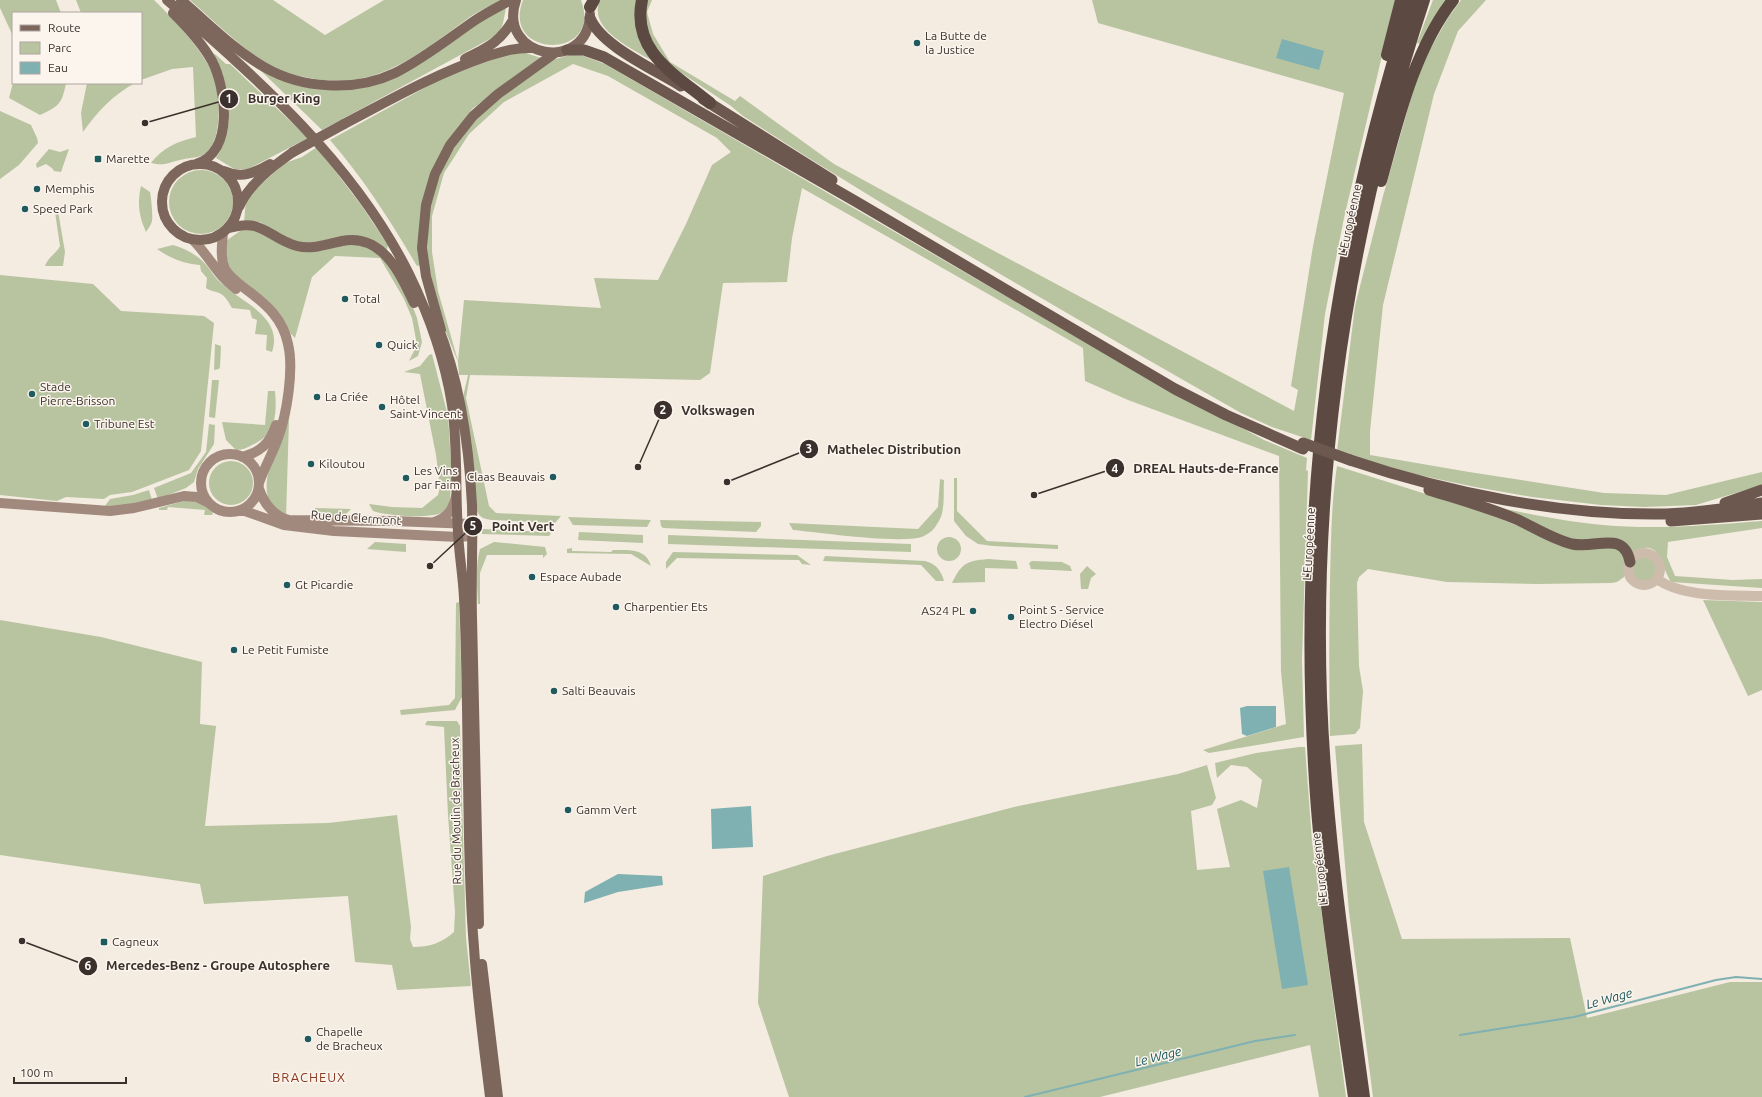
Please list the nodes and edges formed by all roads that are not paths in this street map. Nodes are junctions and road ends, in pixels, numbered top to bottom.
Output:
1 (161, 0) edge
2 (167, 0) edge
3 (177, 0) edge
4 (181, 0) edge
5 (511, 0) edge
6 (516, 0) edge
7 (642, 0) edge
8 (1401, 0) edge
9 (1412, 0) edge
10 (1424, 0) edge
11 (1453, 0) edge
12 (590, 6) edge
13 (513, 20) junction
14 (533, 48) junction
15 (567, 50) junction
16 (554, 53) junction
17 (437, 75) junction
18 (710, 103) junction
19 (293, 152) junction
20 (195, 164) junction
21 (221, 170) junction
22 (1363, 176) junction
23 (237, 212) junction
24 (226, 230) junction
25 (193, 240) junction
26 (1352, 282) junction
27 (445, 344) junction
28 (453, 414) junction
29 (1303, 446) junction
30 (242, 457) junction
31 (1349, 463) junction
32 (201, 478) junction
33 (259, 486) junction
34 (1417, 487) junction
35 (1762, 490) edge
36 (457, 492) junction
37 (166, 500) junction
38 (208, 502) junction
39 (0, 503) edge
40 (1762, 503) edge
41 (242, 510) junction
42 (1624, 513) junction
43 (1762, 514) edge
44 (431, 523) junction
45 (458, 524) junction
46 (472, 524) junction
47 (471, 536) junction
48 (458, 537) junction
49 (1630, 562) junction
50 (1657, 579) junction
51 (1762, 596) edge
52 (484, 1009) junction
53 (492, 1074) junction
54 (490, 1097) edge
55 (498, 1097) edge
56 (1354, 1097) edge
57 (1364, 1097) edge

1 - 20 main road
2 - 28 main road
3 - 27 main road
4 - 5 main road
6 - 13 main road
7 - 18 highway
8 - 22 highway
9 - 22 highway, L'Européenne
10 - 26 highway, L'Européenne
11 - 26 highway
12 - 15 main road
12 - 18 highway
13 - 14 main road
13 - 17 main road
14 - 16 main road
14 - 17 main road
15 - 16 main road
15 - 29 highway
16 - 27 main road
17 - 19 main road, bridge
18 - 29 highway
19 - 21 main road
19 - 23 main road
20 - 21 main road
20 - 25 main road
21 - 23 main road
22 - 56 highway, L'Européenne
23 - 24 main road
24 - 25 main road
24 - 28 main road
24 - 33 main road
25 - 30 main road
26 - 57 highway, L'Européenne
27 - 46 main road, Rue du Moulin de Bracheux
28 - 36 main road, Rue du Moulin de Bracheux
29 - 31 highway
30 - 32 main road
30 - 33 main road
31 - 34 highway
31 - 42 highway
32 - 37 main road
32 - 38 main road
33 - 41 main road
33 - 44 main road, Rue de Clermont
34 - 43 highway
34 - 49 highway
35 - 42 highway
36 - 44 main road
36 - 45 main road, Rue du Moulin de Bracheux
37 - 38 main road
37 - 39 main road
38 - 41 main road
40 - 42 highway
41 - 48 main road, Rue de Clermont
44 - 45 main road, Rue de Clermont
45 - 46 main road, Rue de Clermont
45 - 48 main road, Rue du Moulin de Bracheux
46 - 47 main road, Rue du Moulin de Bracheux
47 - 48 main road, Rue de Clermont
47 - 52 main road, Rue du Moulin de Bracheux
48 - 52 main road, Rue du Moulin de Bracheux
49 - 50 street
49 - 50 street
50 - 51 street
52 - 53 main road, Rue du Moulin de Bracheux
53 - 54 main road, Rue du Moulin de Bracheux
53 - 55 main road, Rue du Moulin de Bracheux

